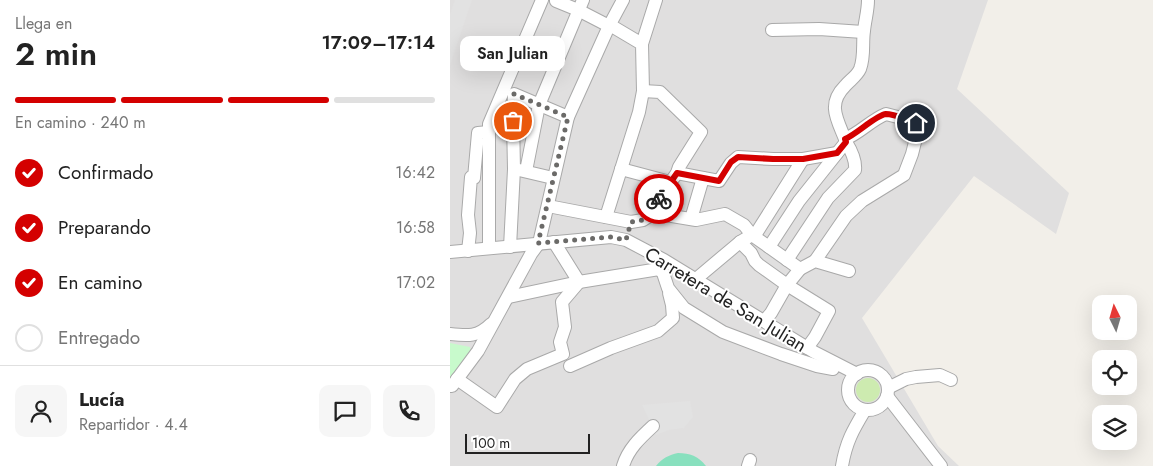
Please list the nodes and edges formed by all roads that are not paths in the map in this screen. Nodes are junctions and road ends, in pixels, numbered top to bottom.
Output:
1 (542, 0) edge
2 (623, 0) edge
3 (656, 0) edge
4 (868, 0) edge
5 (556, 1) edge
6 (580, 5) edge
7 (610, 26) junction
8 (772, 30) dead end
9 (863, 32) junction
10 (642, 44) junction
11 (643, 91) junction
12 (539, 105) junction
13 (568, 117) junction
14 (489, 132) junction
15 (846, 140) junction
16 (837, 153) junction
17 (803, 159) junction
18 (621, 169) junction
19 (520, 170) junction
20 (673, 177) junction
21 (553, 178) junction
22 (703, 178) junction
23 (548, 206) junction
24 (654, 213) junction
25 (606, 217) junction
26 (691, 219) junction
27 (631, 222) junction
28 (752, 236) junction
29 (626, 240) junction
30 (554, 242) junction
31 (740, 242) junction
32 (538, 243) junction
33 (769, 246) junction
34 (510, 247) junction
35 (489, 248) junction
36 (468, 251) junction
37 (450, 252) edge
38 (787, 260) junction
39 (814, 261) junction
40 (662, 265) junction
41 (800, 268) junction
42 (849, 271) dead end
43 (696, 279) junction
44 (579, 282) junction
45 (787, 285) junction
46 (668, 288) junction
47 (508, 298) junction
48 (494, 321) junction
49 (764, 321) junction
50 (450, 334) edge
51 (469, 336) junction
52 (807, 348) junction
53 (478, 351) junction
54 (823, 357) junction
55 (570, 366) dead end
56 (833, 369) junction
57 (857, 374) junction
58 (950, 380) dead end
59 (454, 383) edge
60 (848, 390) junction
61 (887, 392) junction
62 (864, 408) junction
63 (653, 426) dead end
64 (920, 439) junction
65 (623, 466) edge
66 (842, 466) edge
67 (941, 466) edge

1 - 14 street
2 - 7 street
3 - 10 street
4 - 9 street
5 - 6 street
6 - 7 street
6 - 12 street
7 - 10 street
7 - 13 street
8 - 9 street
9 - 15 street
10 - 11 street
11 - 18 street
11 - 20 street
12 - 13 street
12 - 19 street
12 - 19 street
13 - 21 street
14 - 35 street
14 - 36 street
15 - 16 street
15 - 38 street
15 - 39 street
16 - 17 street
16 - 33 street
17 - 22 street
17 - 28 street
18 - 20 street
18 - 25 street
19 - 21 street
19 - 34 street
20 - 22 street
20 - 24 street
21 - 23 street
22 - 26 street
23 - 25 street
23 - 32 street
24 - 26 street
24 - 27 street
25 - 27 street
26 - 28 street
27 - 29 street
28 - 31 street
28 - 33 street
29 - 30 street, Carretera de San Julian
29 - 40 street, Carretera de San Julian
30 - 32 street, Carretera de San Julian
30 - 44 street
31 - 43 street
31 - 45 street
32 - 34 street, Carretera de San Julian
32 - 47 street
33 - 38 street
34 - 35 street, Carretera de San Julian
35 - 36 street, Carretera de San Julian
36 - 37 street, Carretera de San Julian
38 - 41 street
39 - 41 street
39 - 42 street
40 - 43 street, Carretera de San Julian
40 - 44 street
40 - 46 street
41 - 45 street
43 - 49 street, Carretera de San Julian
44 - 47 street
44 - 59 street
45 - 49 street
45 - 52 street
46 - 55 street
46 - 56 street
47 - 48 street
48 - 51 street
48 - 53 street
49 - 52 street, Carretera de San Julian
50 - 51 street
51 - 53 street
52 - 54 street, Carretera de San Julian
53 - 59 street
54 - 56 street, Carretera de San Julian
54 - 57 street, Carretera de San Julian
56 - 60 street, Carretera de San Julian
57 - 60 street
57 - 61 street
58 - 61 street
60 - 62 street
61 - 62 street
61 - 64 street
62 - 64 street
62 - 66 street
63 - 65 street
64 - 67 street

